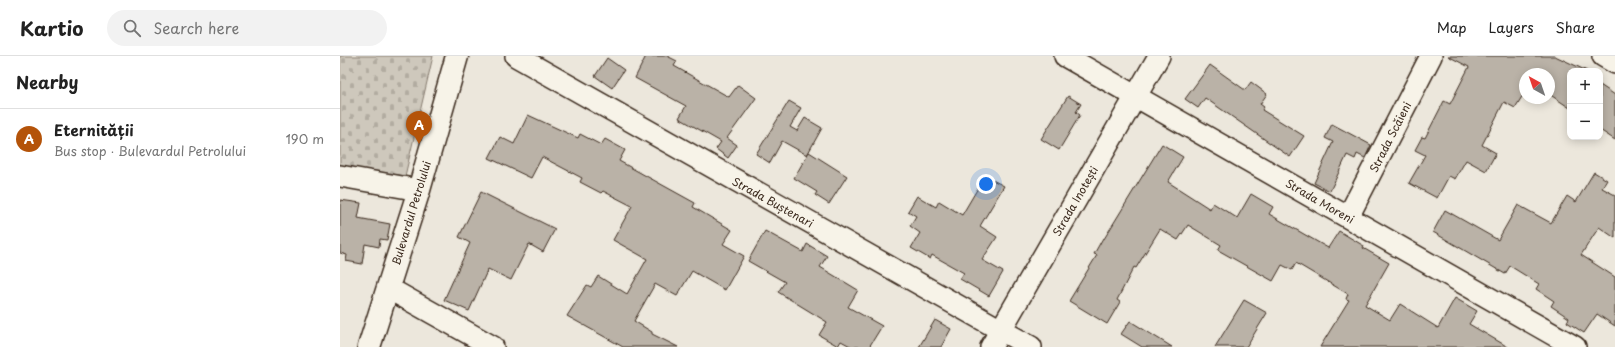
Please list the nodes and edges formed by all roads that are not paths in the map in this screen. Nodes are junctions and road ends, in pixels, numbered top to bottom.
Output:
1 (457, 56) edge
2 (516, 56) edge
3 (1065, 56) edge
4 (1158, 56) edge
5 (1431, 56) edge
6 (1603, 56) edge
7 (1615, 63) edge
8 (1136, 96) junction
9 (340, 176) edge
10 (419, 190) junction
11 (1348, 217) junction
12 (388, 288) junction
13 (996, 338) edge
14 (369, 347) edge
15 (493, 347) edge
16 (1031, 347) edge
17 (1575, 347) edge

1 - 10 street, Bulevardul Petrolului
2 - 13 street, Strada Buștenari
3 - 8 street, Strada Moreni
4 - 8 street, Strada Inotești
5 - 11 street, Strada Scăieni
6 - 7 street
8 - 11 street, Strada Moreni
8 - 13 street, Strada Inotești
9 - 10 street
10 - 12 street, Bulevardul Petrolului
11 - 17 street, Strada Moreni
12 - 14 street, Bulevardul Petrolului
12 - 15 street
13 - 16 street, Strada Buștenari

